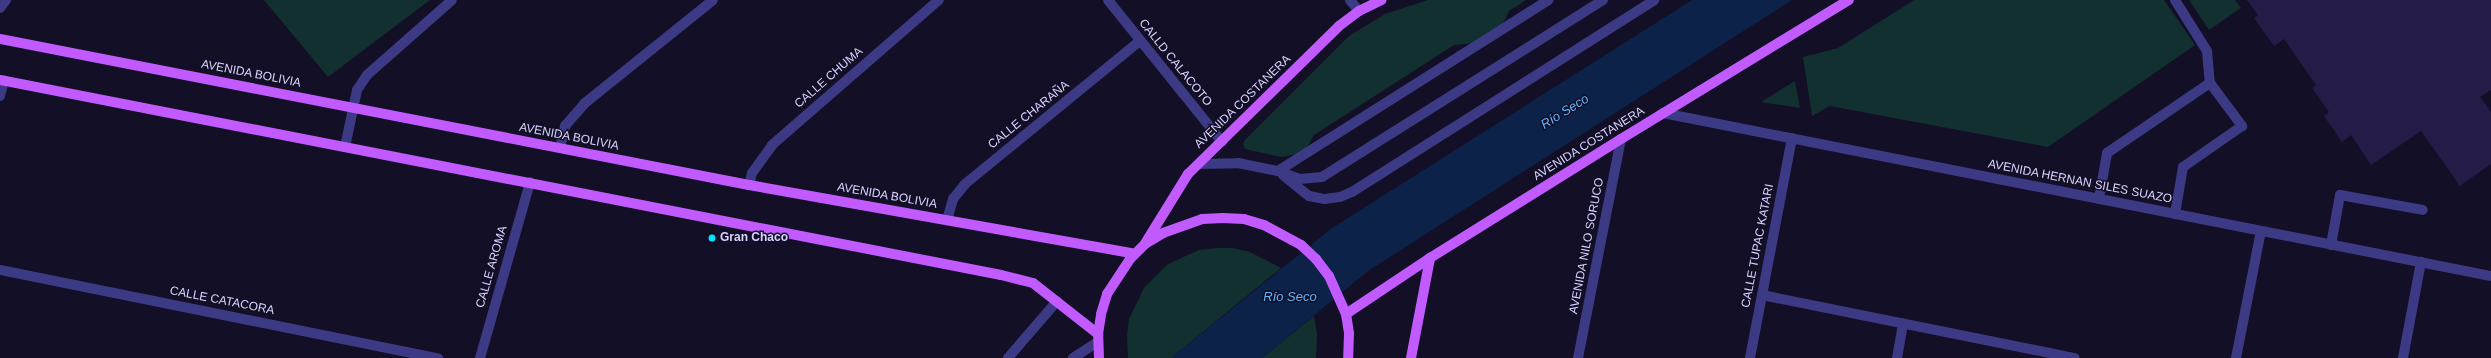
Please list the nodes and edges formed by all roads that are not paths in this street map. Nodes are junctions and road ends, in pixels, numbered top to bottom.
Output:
1 (6, 0) edge
2 (452, 0) edge
3 (713, 0) edge
4 (1108, 0) edge
5 (1350, 0) edge
6 (1382, 0) edge
7 (1548, 0) edge
8 (1603, 0) edge
9 (1654, 0) edge
10 (1849, 0) edge
11 (2174, 0) edge
12 (932, 2) edge
13 (0, 8) edge
14 (1359, 11) junction
15 (0, 39) edge
16 (1140, 41) junction
17 (2, 80) edge
18 (2210, 83) junction
19 (0, 96) edge
20 (352, 107) junction
21 (1663, 113) junction
22 (1792, 138) junction
23 (1621, 139) junction
24 (1222, 142) junction
25 (345, 148) junction
26 (560, 148) junction
27 (1199, 164) junction
28 (1278, 171) junction
29 (530, 182) junction
30 (749, 185) junction
31 (2099, 199) junction
32 (2423, 210) dead end
33 (2176, 214) junction
34 (947, 220) junction
35 (2261, 231) junction
36 (1145, 244) junction
37 (2331, 245) junction
38 (1135, 254) junction
39 (1430, 258) junction
40 (2421, 262) junction
41 (0, 270) edge
42 (2491, 276) edge
43 (1762, 295) junction
44 (1057, 301) junction
45 (1346, 314) junction
46 (1903, 324) junction
47 (1098, 338) junction
48 (1098, 357) edge
49 (438, 358) edge
50 (480, 358) edge
51 (1008, 358) edge
52 (1073, 358) edge
53 (1348, 358) edge
54 (1411, 358) edge
55 (1578, 358) edge
56 (1750, 358) edge
57 (1897, 358) edge
58 (2076, 358) edge
59 (2236, 358) edge
60 (2403, 358) edge

1 - 13 street
2 - 20 street
3 - 26 street
4 - 16 street, CALLD CALACOTO
5 - 14 street
6 - 14 main road, AVENIDA COSTANERA
7 - 28 street
8 - 28 street
9 - 28 street
10 - 21 main road, AVENIDA COSTANERA
11 - 18 street
12 - 30 street, CALLE CHUMA
14 - 24 main road, AVENIDA COSTANERA
15 - 20 main road, AVENIDA BOLIVIA
16 - 24 street, CALLD CALACOTO
16 - 34 street, CALLE CHARAÑA
17 - 19 street
17 - 25 main road
18 - 31 street
18 - 33 street
20 - 25 street
20 - 26 main road, AVENIDA BOLIVIA
21 - 22 street, AVENIDA HERNAN SILES SUAZO
21 - 23 main road, AVENIDA COSTANERA
22 - 31 street, AVENIDA HERNAN SILES SUAZO
22 - 43 street, CALLE TUPAC KATARI
23 - 39 main road, AVENIDA COSTANERA
23 - 55 street, AVENIDA NILO SORUCO
24 - 27 main road, AVENIDA COSTANERA
25 - 29 main road
26 - 30 main road, AVENIDA BOLIVIA
27 - 28 street
27 - 36 main road, AVENIDA COSTANERA
29 - 44 main road
29 - 50 street, CALLE AROMA
30 - 34 main road, AVENIDA BOLIVIA
31 - 33 street, AVENIDA HERNAN SILES SUAZO
32 - 37 street
33 - 35 street, AVENIDA HERNAN SILES SUAZO
34 - 38 main road, AVENIDA BOLIVIA
35 - 37 street, AVENIDA HERNAN SILES SUAZO
35 - 59 street
36 - 38 main road
36 - 45 main road
37 - 40 street, AVENIDA HERNAN SILES SUAZO
38 - 47 main road
39 - 45 main road, AVENIDA COSTANERA
39 - 54 main road
40 - 42 street, AVENIDA HERNAN SILES SUAZO
40 - 60 street
41 - 49 street, CALLE CATACORA
43 - 46 street
43 - 56 street, CALLE TUPAC KATARI
44 - 47 main road
44 - 51 street
45 - 53 main road
46 - 57 street
46 - 58 street
47 - 48 main road
47 - 52 street

